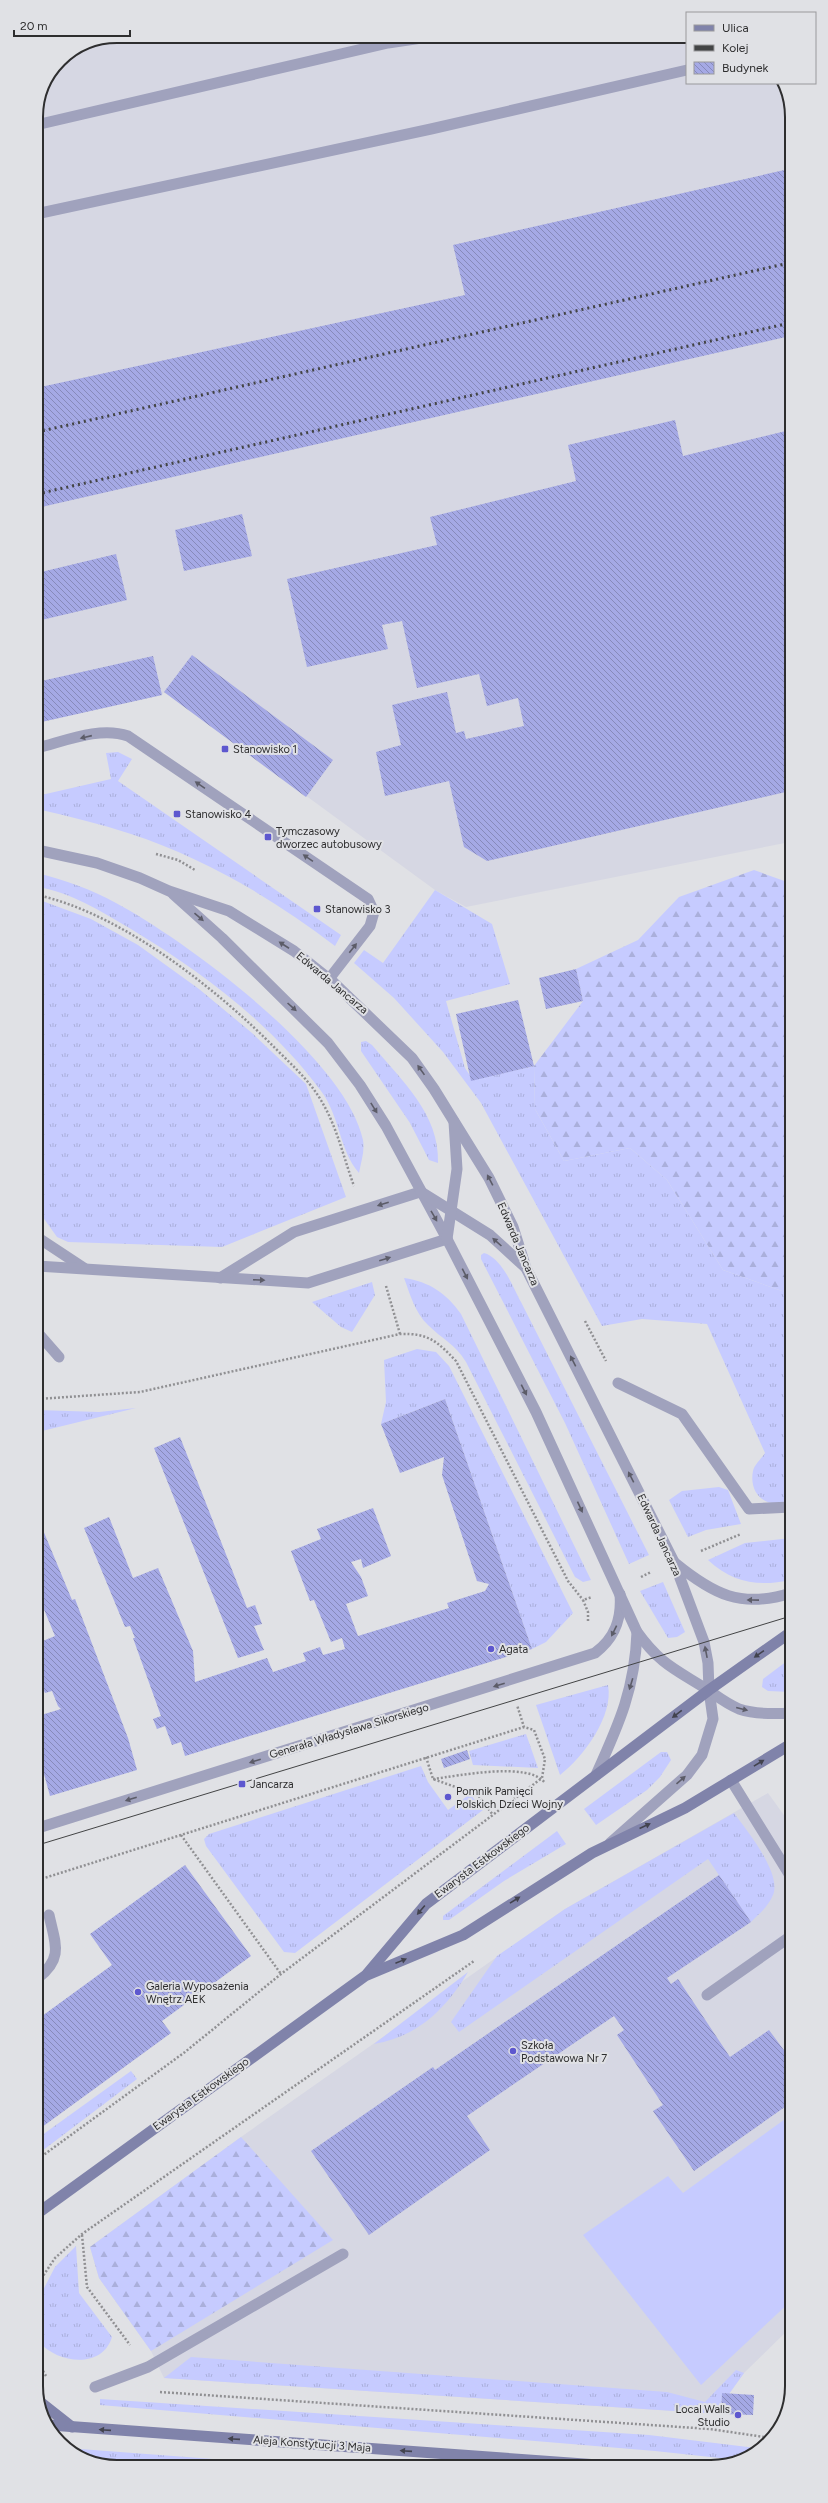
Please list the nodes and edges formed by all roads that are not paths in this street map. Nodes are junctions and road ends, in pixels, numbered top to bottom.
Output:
1 (388, 43) edge
2 (686, 70) edge
3 (43, 123) edge
4 (43, 212) edge
5 (43, 747) edge
6 (43, 851) edge
7 (169, 891) junction
8 (329, 978) junction
9 (454, 1120) junction
10 (420, 1192) junction
11 (453, 1211) junction
12 (447, 1239) junction
13 (43, 1241) edge
14 (43, 1266) edge
15 (84, 1268) junction
16 (526, 1268) junction
17 (220, 1278) junction
18 (43, 1338) edge
19 (59, 1356) dead end
20 (618, 1383) dead end
21 (785, 1507) edge
22 (674, 1562) junction
23 (618, 1590) junction
24 (785, 1594) edge
25 (637, 1632) junction
26 (785, 1636) edge
27 (709, 1690) junction
28 (785, 1713) edge
29 (785, 1748) edge
30 (596, 1775) junction
31 (732, 1780) junction
32 (43, 1826) edge
33 (610, 1843) junction
34 (785, 1867) edge
35 (49, 1915) dead end
36 (785, 1941) edge
37 (43, 1974) edge
38 (365, 1976) junction
39 (707, 1995) dead end
40 (43, 2209) edge
41 (343, 2254) dead end
42 (95, 2387) dead end
43 (47, 2407) edge
44 (55, 2425) edge
45 (72, 2427) junction
46 (529, 2460) edge

1 - 3 street
2 - 4 street
8 -> 5 street
6 - 7 street, Edwarda Jancarza
8 -> 7 street, Edwarda Jancarza
7 -> 10 street, Edwarda Jancarza
9 -> 8 street, Edwarda Jancarza
9 - 11 street
16 -> 9 street, Edwarda Jancarza
10 - 11 street
10 -> 12 street, Edwarda Jancarza
10 -> 17 street
11 - 12 street
16 -> 11 street
17 -> 12 street
12 -> 23 street, Edwarda Jancarza
13 - 15 street
14 - 15 street
15 - 17 street
22 -> 16 street, Edwarda Jancarza
18 - 19 street
20 - 21 street
24 -> 22 street
27 -> 22 street, Edwarda Jancarza
23 - 25 street, Edwarda Jancarza
23 -> 32 street, Generała Władysława Sikorskiego
25 - 27 street, Edwarda Jancarza
25 -> 30 street
26 -> 27 main road
27 -> 28 street, Edwarda Jancarza
27 -> 30 main road, Ewarysta Estkowskiego
33 -> 27 street, Edwarda Jancarza
31 -> 29 main road
30 -> 38 main road, Ewarysta Estkowskiego
33 -> 31 main road
31 - 34 street
38 -> 33 main road, Ewarysta Estkowskiego
35 - 37 street
36 - 39 street
38 - 40 main road, Ewarysta Estkowskiego
41 - 42 street
43 - 45 main road
44 - 45 main road, Aleja Konstytucji 3 Maja
46 -> 45 main road, Aleja Konstytucji 3 Maja

